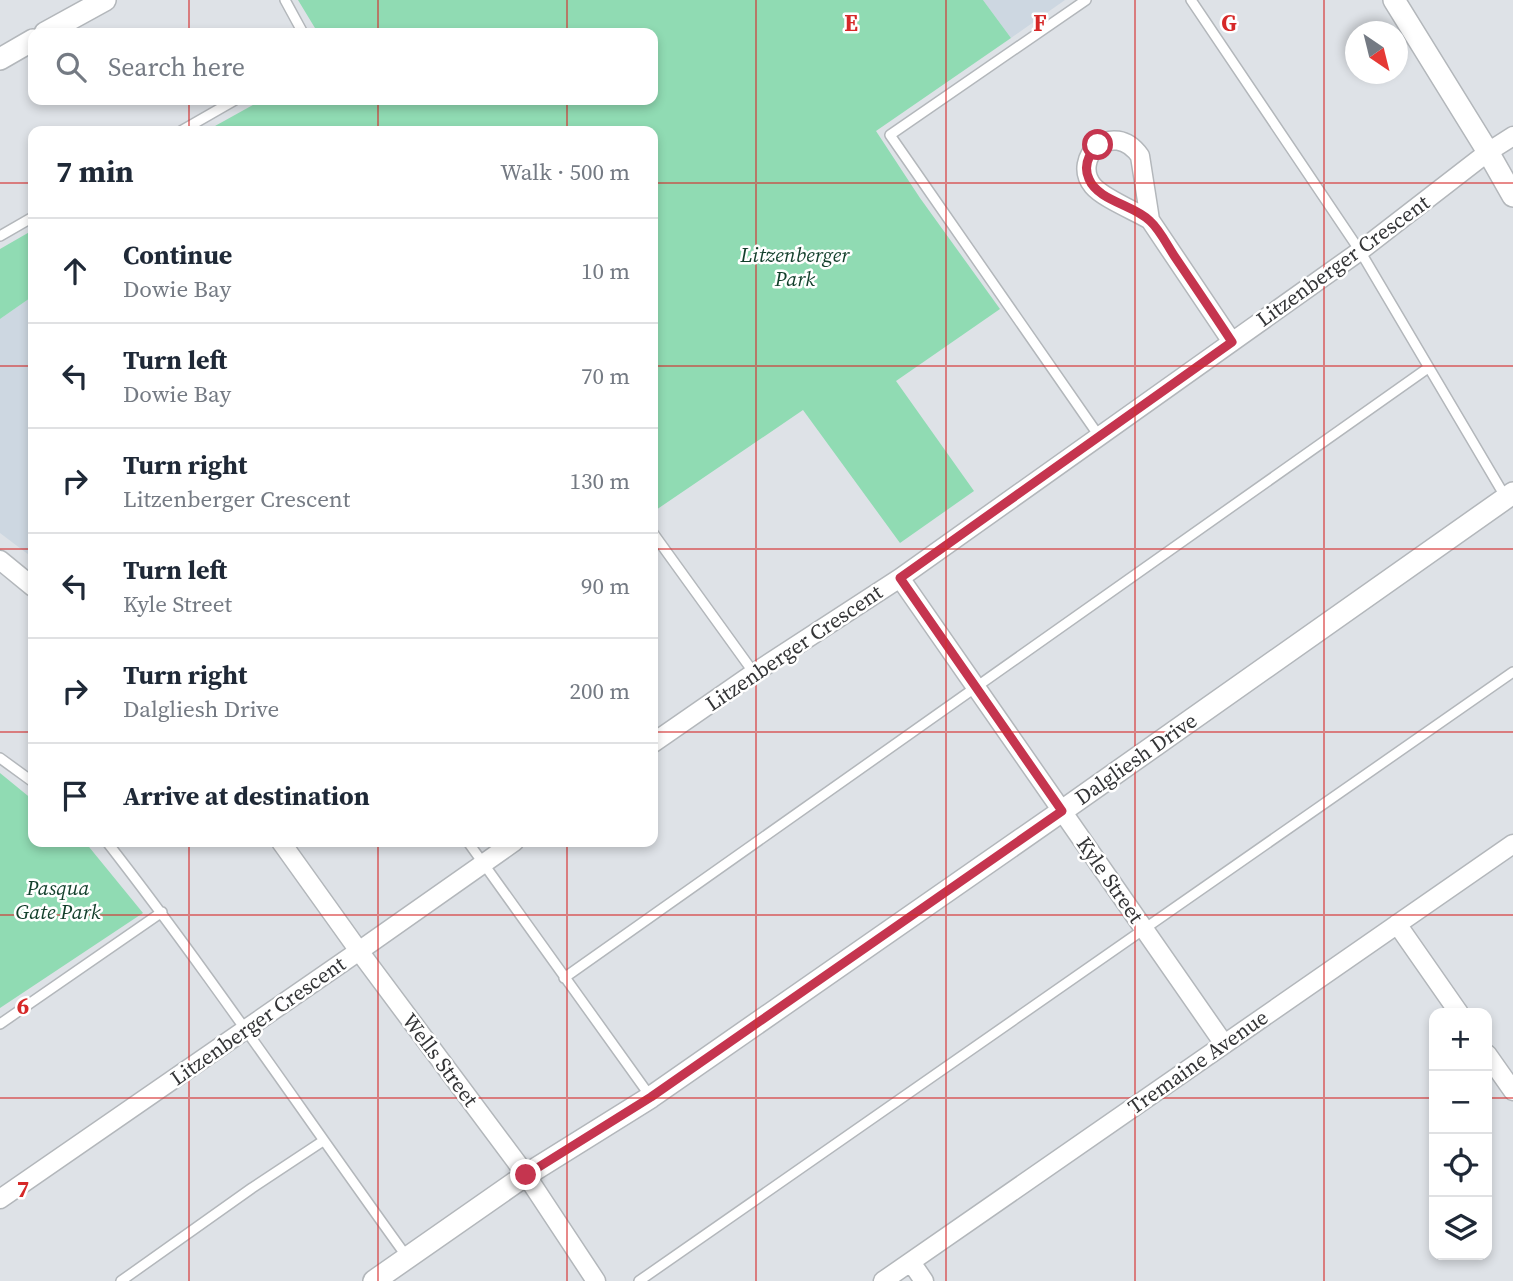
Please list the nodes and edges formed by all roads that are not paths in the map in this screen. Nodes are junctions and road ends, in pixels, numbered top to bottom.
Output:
1 (105, 0) edge
2 (285, 0) edge
3 (1086, 0) edge
4 (1191, 0) edge
5 (1394, 0) edge
6 (54, 28) edge
7 (300, 28) edge
8 (28, 43) edge
9 (0, 58) edge
10 (226, 105) edge
11 (190, 126) edge
12 (1513, 136) edge
13 (1488, 152) junction
14 (1513, 195) edge
15 (28, 220) edge
16 (1150, 220) junction
17 (0, 236) edge
18 (1360, 251) junction
19 (1232, 342) junction
20 (1428, 368) junction
21 (1099, 436) junction
22 (1509, 496) edge
23 (658, 540) edge
24 (0, 560) edge
25 (900, 578) junction
26 (28, 583) edge
27 (1513, 672) edge
28 (754, 673) junction
29 (976, 688) junction
30 (658, 740) edge
31 (0, 758) edge
32 (28, 778) edge
33 (1062, 811) junction
34 (1513, 844) edge
35 (111, 847) edge
36 (285, 847) edge
37 (472, 847) edge
38 (507, 847) edge
39 (484, 864) junction
40 (162, 912) junction
41 (1397, 924) junction
42 (1143, 929) junction
43 (359, 951) junction
44 (564, 978) junction
45 (1456, 1008) edge
46 (0, 1024) edge
47 (245, 1030) junction
48 (1224, 1044) junction
49 (1492, 1061) edge
50 (1513, 1091) edge
51 (651, 1097) junction
52 (323, 1141) junction
53 (526, 1175) junction
54 (0, 1199) edge
55 (407, 1257) junction
56 (911, 1262) junction
57 (121, 1281) edge
58 (374, 1281) edge
59 (596, 1281) edge
60 (639, 1281) edge
61 (883, 1281) edge
62 (924, 1281) edge

1 - 6 street
2 - 7 lane
3 - 21 lane
4 - 18 lane
5 - 13 street
8 - 9 street
10 - 11 lane
12 - 13 street, Litzenberger Crescent
13 - 14 street
13 - 18 street, Litzenberger Crescent
15 - 17 lane
16 - 16 street
16 - 19 street
18 - 19 street, Litzenberger Crescent
18 - 20 lane
19 - 21 street, Litzenberger Crescent
20 - 22 lane
20 - 29 lane
21 - 25 street, Litzenberger Crescent
22 - 33 street, Dalgliesh Drive
23 - 28 lane
24 - 26 street
25 - 28 street, Litzenberger Crescent
25 - 29 street, Kyle Street
27 - 42 lane
28 - 30 street, Litzenberger Crescent
29 - 33 street, Kyle Street
29 - 44 lane
31 - 32 lane
33 - 42 street, Kyle Street
33 - 51 street, Dalgliesh Drive
34 - 41 street, Tremaine Avenue
35 - 40 lane
36 - 43 street, Wells Street
37 - 39 lane
38 - 39 street, Litzenberger Crescent
39 - 43 street, Litzenberger Crescent
39 - 44 lane
40 - 46 lane
40 - 47 lane
41 - 45 street
41 - 48 street, Tremaine Avenue
42 - 48 street, Kyle Street
42 - 60 lane
43 - 47 street, Litzenberger Crescent
43 - 53 street, Wells Street
44 - 51 lane
47 - 52 lane
47 - 54 street, Litzenberger Crescent
48 - 56 street, Tremaine Avenue
49 - 50 street
51 - 53 street, Dalgliesh Drive
52 - 55 lane
52 - 57 lane
53 - 55 street, Dalgliesh Drive
53 - 59 street, Wells Street
55 - 58 street, Dalgliesh Drive
56 - 61 street, Tremaine Avenue
56 - 62 street

